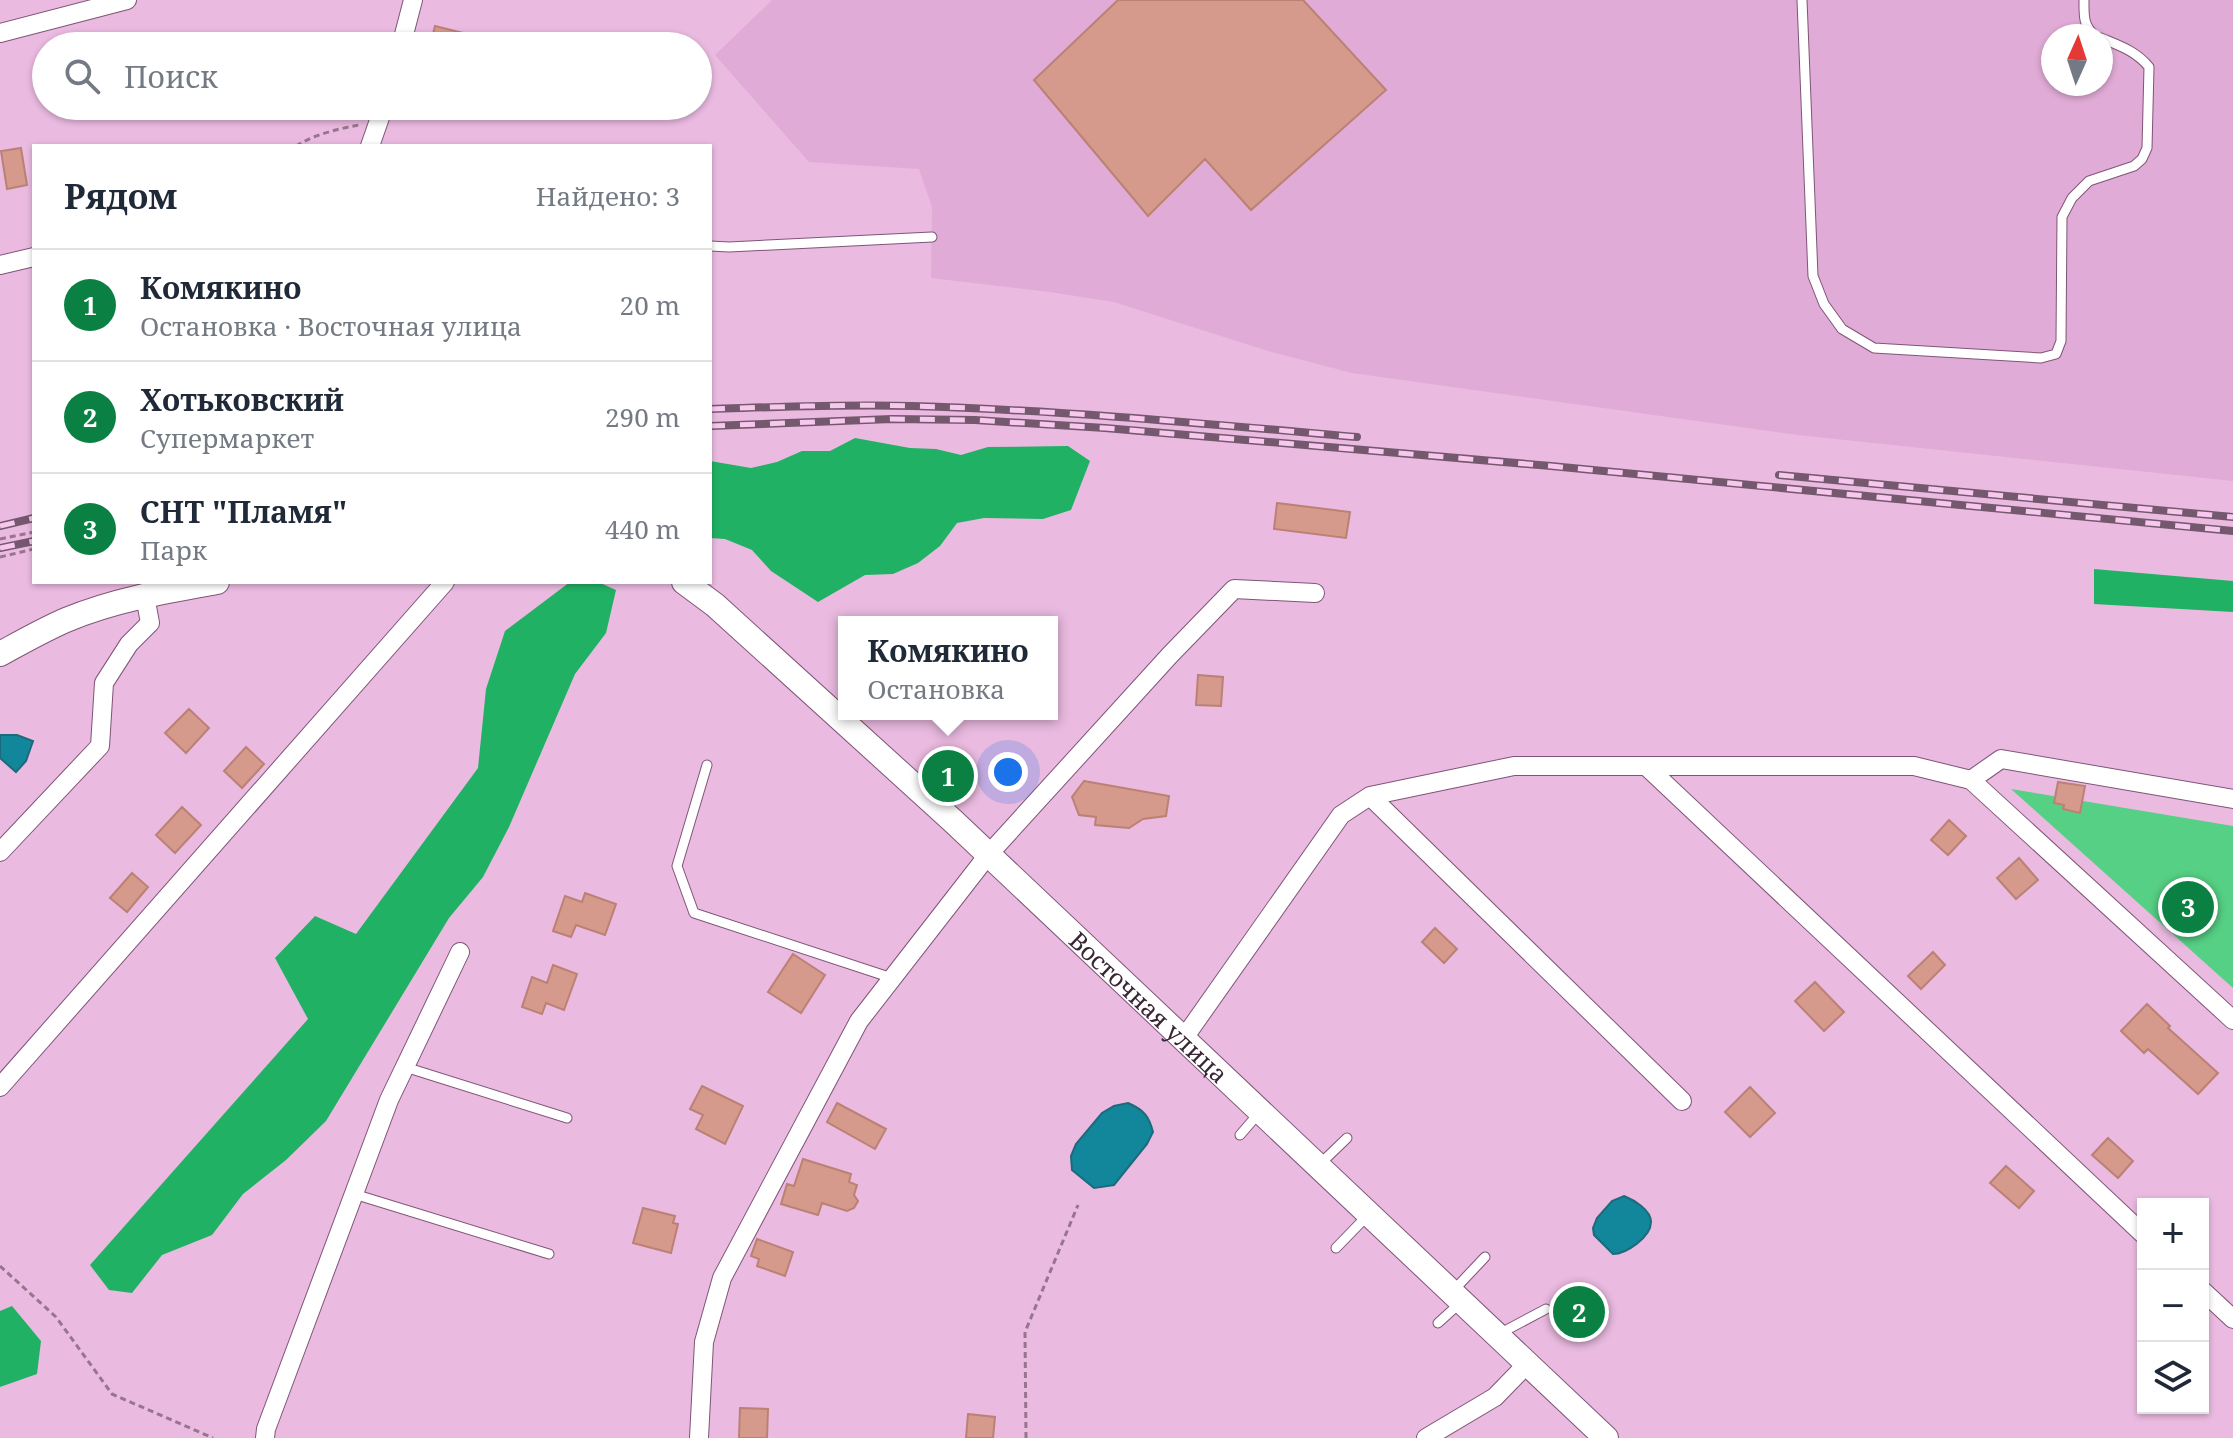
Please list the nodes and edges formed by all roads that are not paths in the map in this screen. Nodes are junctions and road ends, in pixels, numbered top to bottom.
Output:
1 (127, 0) edge
2 (413, 0) edge
3 (1802, 0) edge
4 (2084, 0) edge
5 (2085, 24) edge
6 (405, 32) edge
7 (0, 33) edge
8 (2113, 43) edge
9 (379, 120) edge
10 (371, 144) edge
11 (932, 237) dead end
12 (712, 246) edge
13 (32, 257) edge
14 (0, 265) edge
15 (207, 584) edge
16 (443, 584) edge
17 (687, 584) edge
18 (1315, 593) dead end
19 (145, 596) junction
20 (0, 654) edge
21 (838, 718) edge
22 (841, 720) edge
23 (707, 765) dead end
24 (1646, 766) junction
25 (1971, 780) junction
26 (1370, 796) junction
27 (2233, 799) edge
28 (0, 852) edge
29 (988, 855) junction
30 (460, 952) dead end
31 (892, 978) junction
32 (2233, 1020) edge
33 (1184, 1038) junction
34 (405, 1067) junction
35 (0, 1087) edge
36 (1682, 1101) dead end
37 (1262, 1110) junction
38 (567, 1118) dead end
39 (1240, 1135) dead end
40 (1347, 1138) dead end
41 (1319, 1165) junction
42 (354, 1194) junction
43 (1370, 1213) junction
44 (2137, 1228) edge
45 (1336, 1248) dead end
46 (549, 1254) dead end
47 (1485, 1257) dead end
48 (1458, 1296) junction
49 (2209, 1297) edge
50 (1546, 1309) dead end
51 (2233, 1319) edge
52 (1438, 1323) dead end
53 (1498, 1334) junction
54 (1528, 1363) junction
55 (265, 1438) edge
56 (699, 1438) edge
57 (1426, 1438) edge
58 (1606, 1438) edge

1 - 7 street
2 - 6 street
3 - 8 lane
4 - 5 lane
9 - 10 street
11 - 12 lane
13 - 14 street
15 - 19 main road
16 - 35 street
17 - 21 main road, Восточная улица
18 - 29 street
19 - 20 main road
19 - 28 street
22 - 29 main road, Восточная улица
23 - 31 lane
24 - 25 street
24 - 26 street
24 - 44 street
25 - 27 street
25 - 32 street
26 - 33 street
26 - 36 street
29 - 31 street
29 - 33 main road, Восточная улица
30 - 34 street
31 - 56 street
33 - 37 main road, Восточная улица
34 - 38 lane
34 - 42 street
37 - 39 lane
37 - 41 main road, Восточная улица
40 - 41 lane
41 - 43 main road, Восточная улица
42 - 46 lane
42 - 55 street
43 - 45 lane
43 - 48 main road, Восточная улица
47 - 48 lane
48 - 52 lane
48 - 53 main road, Восточная улица
49 - 51 street
50 - 53 lane
53 - 54 main road, Восточная улица
54 - 57 street
54 - 58 main road, Восточная улица

